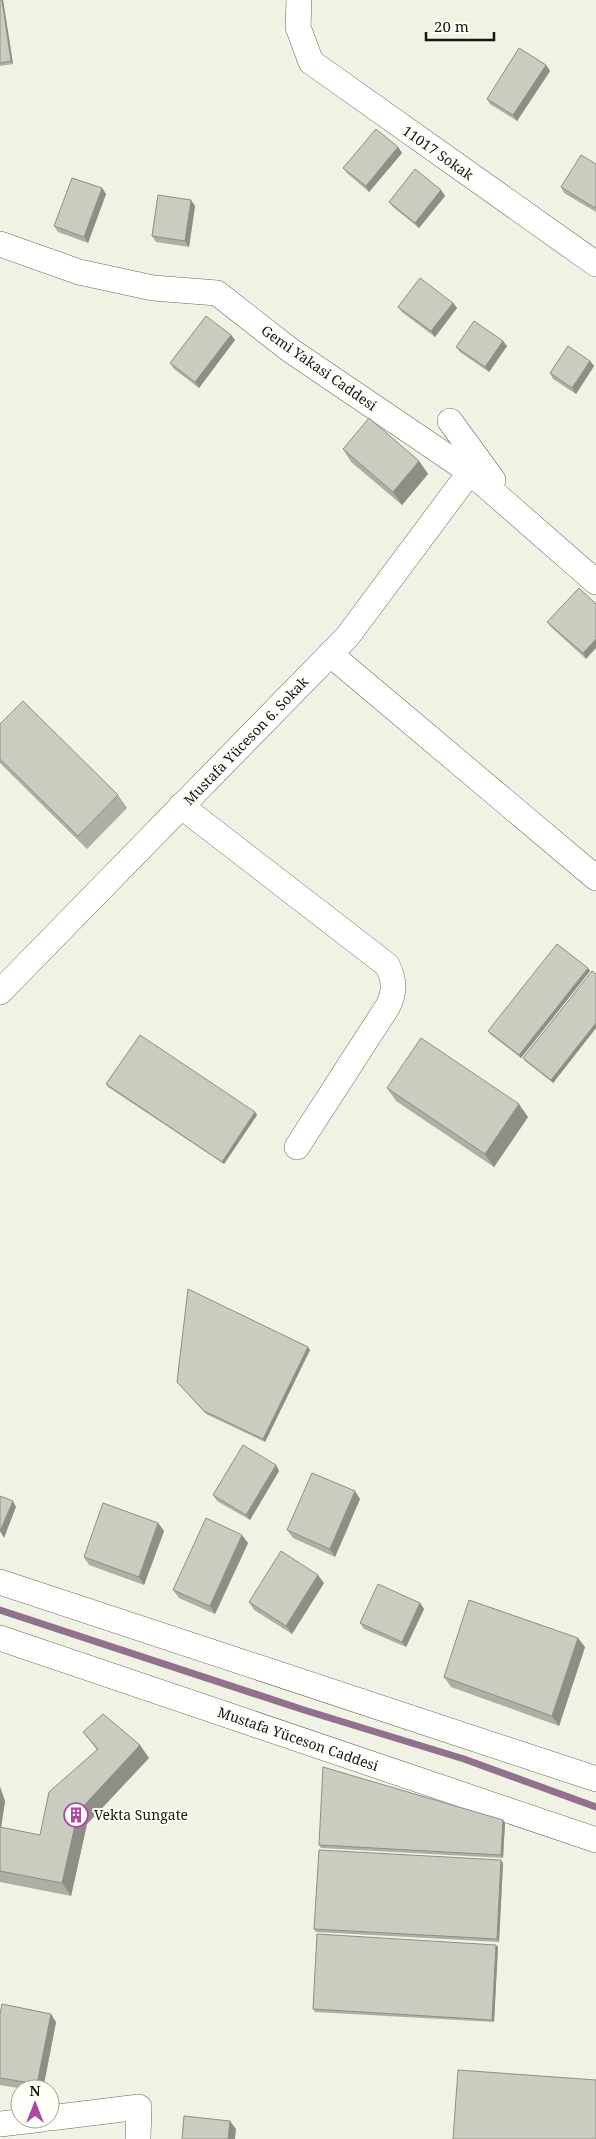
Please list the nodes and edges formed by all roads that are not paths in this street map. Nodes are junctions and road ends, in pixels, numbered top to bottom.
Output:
1 (299, 0) edge
2 (0, 244) edge
3 (596, 264) edge
4 (450, 421) dead end
5 (470, 472) junction
6 (495, 493) junction
7 (596, 582) edge
8 (330, 654) junction
9 (181, 806) junction
10 (596, 878) edge
11 (0, 992) edge
12 (296, 1147) dead end
13 (0, 1582) edge
14 (0, 1638) edge
15 (596, 1779) edge
16 (596, 1840) edge
17 (60, 2117) edge
18 (138, 2139) edge

1 - 3 street, 11017 Sokak
2 - 5 street, Gemi Yakasi Caddesi
4 - 6 street
5 - 6 street, Gemi Yakasi Caddesi
5 - 8 street, Mustafa Yüceson 6. Sokak
6 - 7 street, Gemi Yakasi Caddesi
8 - 9 street, Mustafa Yüceson 6. Sokak
8 - 10 street
9 - 11 street, Mustafa Yüceson 6. Sokak
9 - 12 street
13 - 15 street
14 - 16 street, Mustafa Yüceson Caddesi
17 - 18 street

